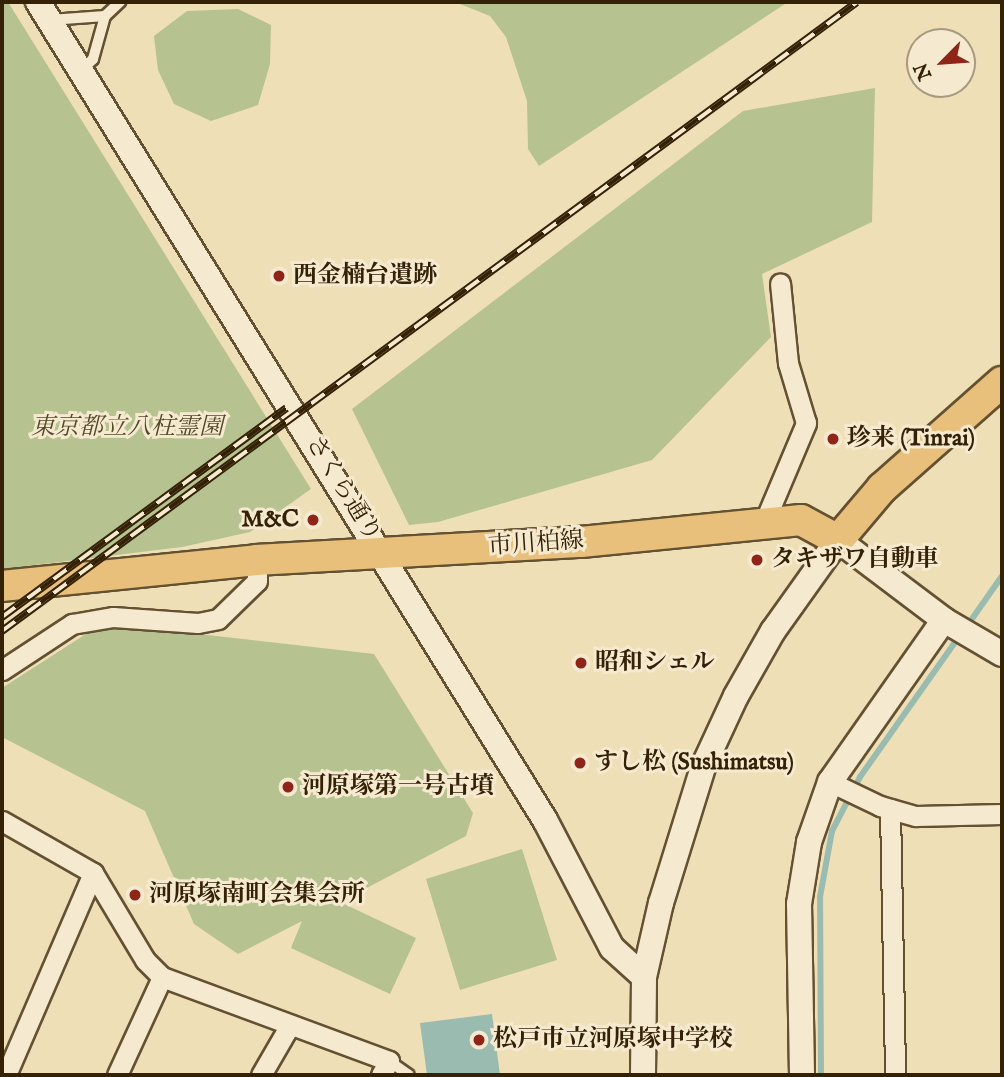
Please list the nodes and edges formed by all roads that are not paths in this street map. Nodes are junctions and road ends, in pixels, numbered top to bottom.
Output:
1 (120, 2) edge
2 (43, 11) edge
3 (105, 16) junction
4 (81, 71) junction
5 (780, 283) dead end
6 (1002, 382) edge
7 (763, 525) junction
8 (838, 540) junction
9 (381, 550) junction
10 (257, 560) junction
11 (2, 586) edge
12 (956, 627) junction
13 (1002, 654) edge
14 (2, 670) edge
15 (836, 785) junction
16 (890, 809) junction
17 (1002, 814) edge
18 (3, 826) edge
19 (93, 873) junction
20 (162, 977) junction
21 (643, 977) junction
22 (290, 1025) junction
23 (385, 1068) edge
24 (6, 1075) edge
25 (117, 1075) edge
26 (261, 1075) edge
27 (409, 1075) edge
28 (643, 1075) edge
29 (802, 1075) edge
30 (895, 1075) edge

1 - 3 lane
2 - 3 lane
2 - 4 street, さくら通り
3 - 4 lane
4 - 9 street, さくら通り
5 - 7 street
6 - 8 main road
7 - 8 main road, 市川柏線
7 - 9 main road, 市川柏線
8 - 12 street
8 - 21 street
9 - 10 main road, 市川柏線
9 - 21 street, さくら通り
10 - 11 main road, 市川柏線
10 - 14 street
12 - 13 street
12 - 15 street
15 - 16 street
15 - 29 street
16 - 17 street
16 - 30 street
18 - 19 street
19 - 20 street
19 - 24 street
20 - 22 street
20 - 25 street
21 - 28 street
22 - 23 street
22 - 26 street
23 - 27 lane

